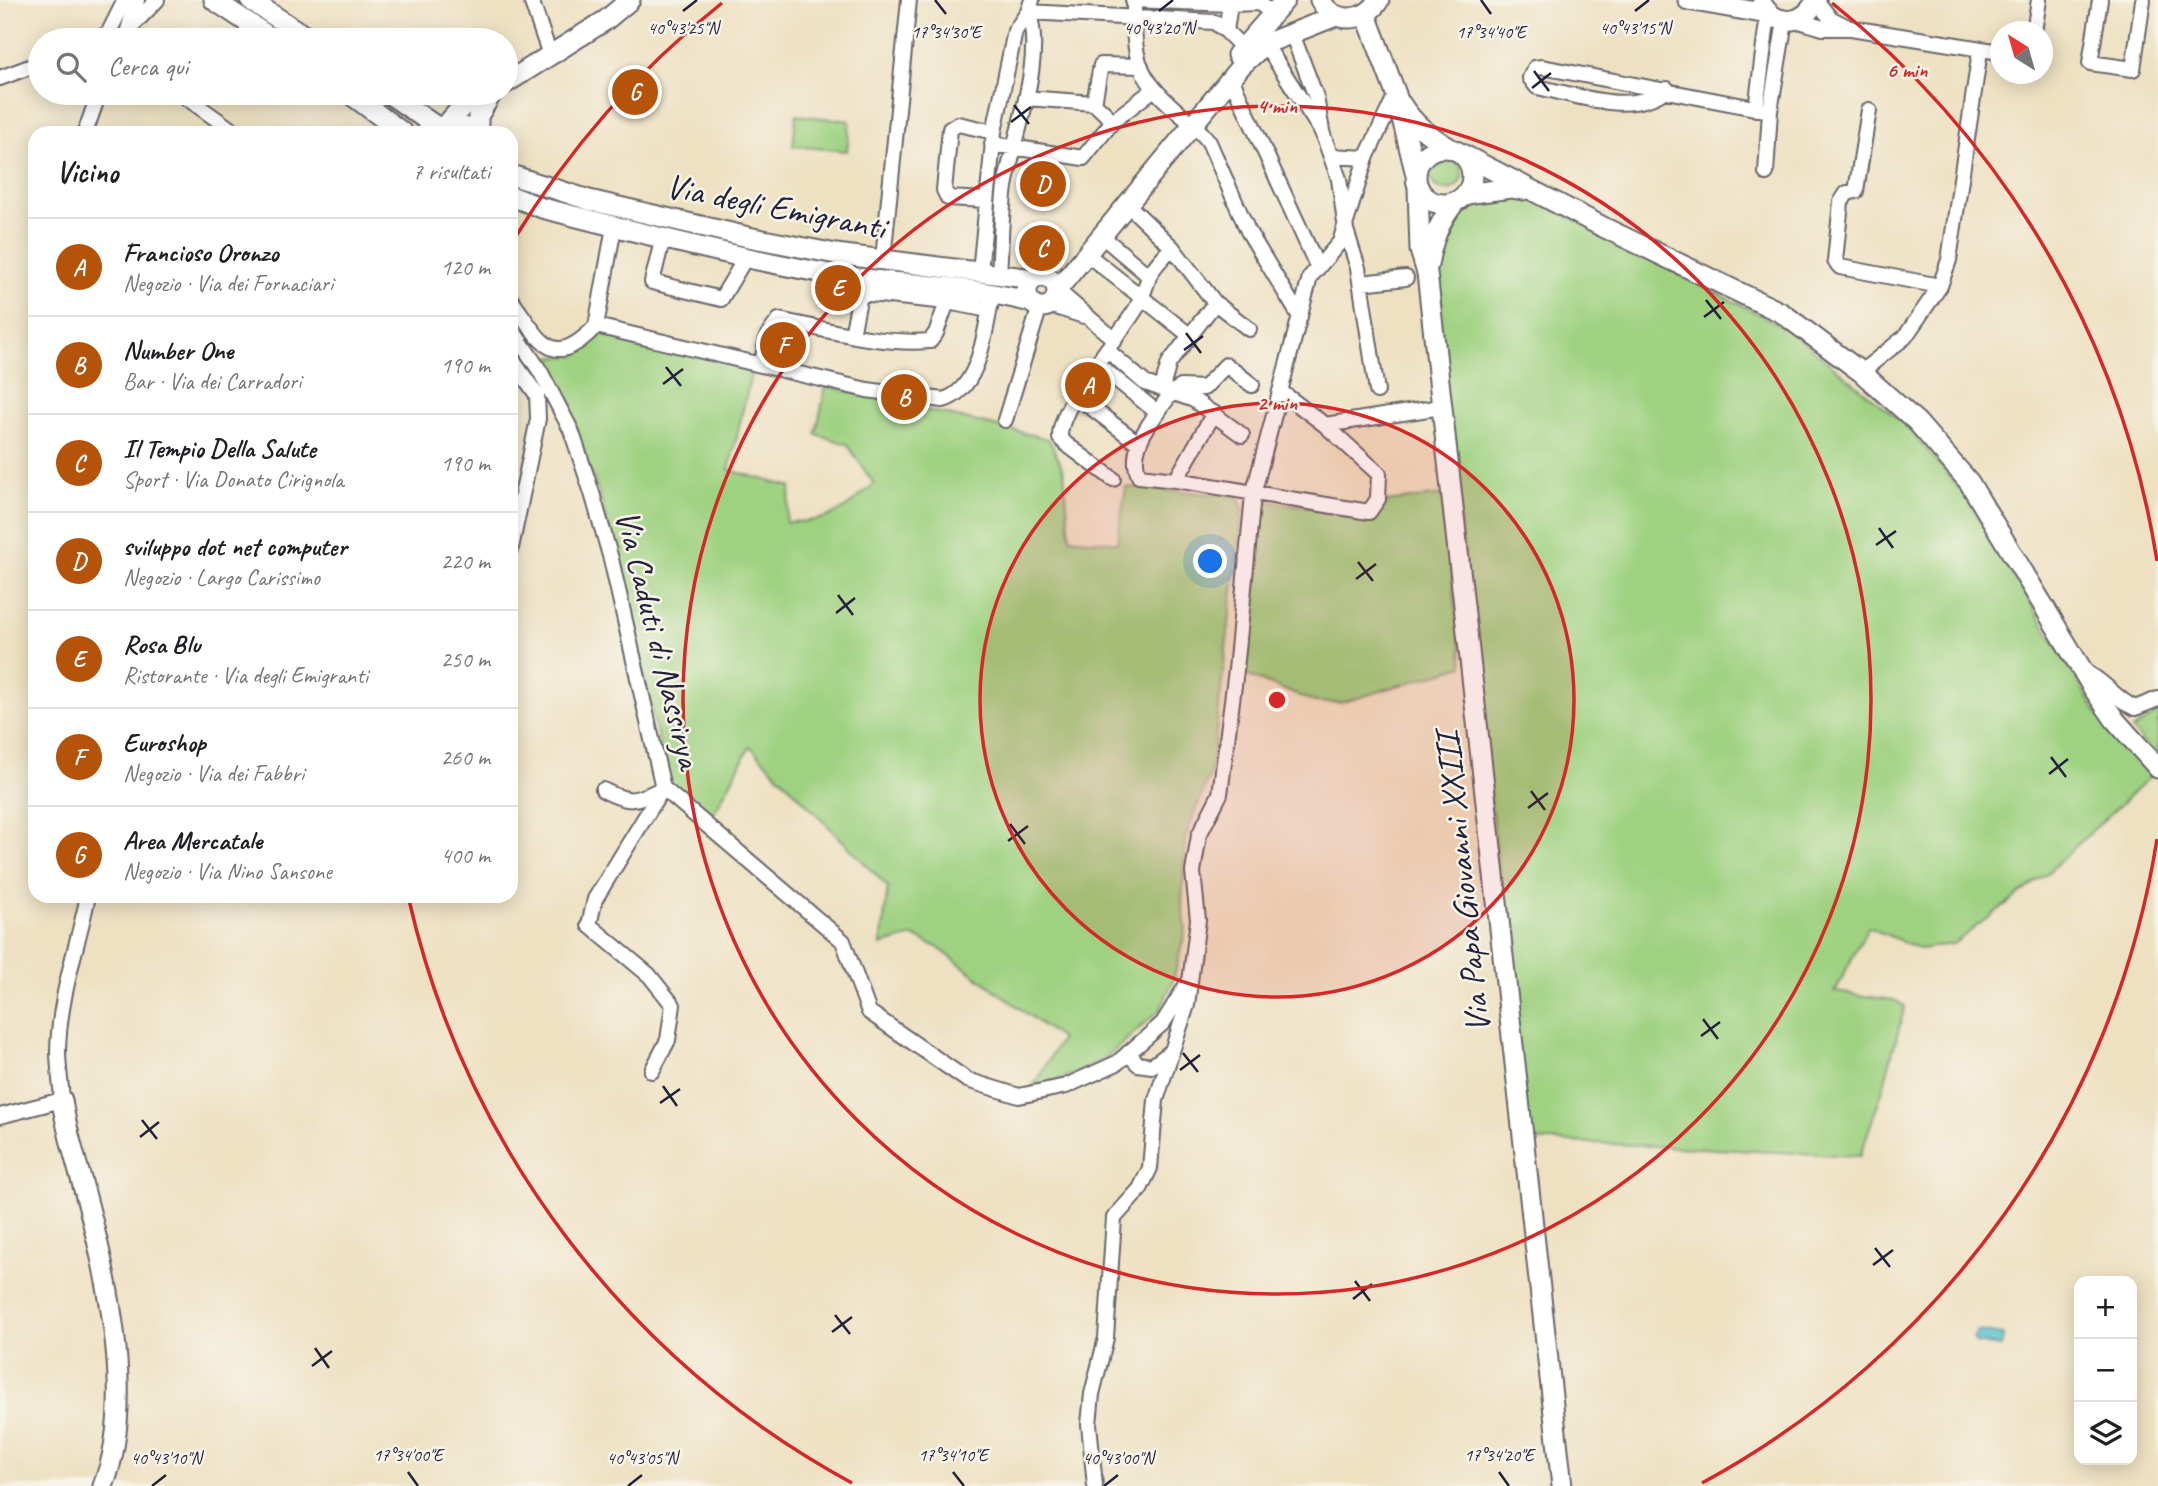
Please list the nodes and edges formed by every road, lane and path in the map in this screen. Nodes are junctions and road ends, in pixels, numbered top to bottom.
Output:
1 (125, 0) edge
2 (137, 0) edge
3 (157, 0) edge
4 (214, 0) edge
5 (250, 0) edge
6 (531, 0) edge
7 (909, 0) edge
8 (1133, 0) edge
9 (1320, 0) edge
10 (1380, 0) edge
11 (1688, 0) edge
12 (1816, 0) edge
13 (2039, 0) edge
14 (2100, 0) edge
15 (2143, 0) edge
16 (627, 1) edge
17 (1230, 2) edge
18 (1269, 4) edge
19 (1030, 6) edge
20 (1777, 14) edge
21 (1366, 15) junction
22 (1336, 16) junction
23 (1134, 18) junction
24 (2036, 21) edge
25 (111, 28) edge
26 (130, 28) edge
27 (133, 28) edge
28 (256, 28) edge
29 (293, 28) edge
30 (1851, 28) junction
31 (1226, 31) junction
32 (1291, 31) junction
33 (1265, 44) junction
34 (1243, 48) junction
35 (548, 50) junction
36 (1980, 51) junction
37 (1990, 52) edge
38 (518, 64) edge
39 (1140, 66) junction
40 (28, 68) edge
41 (518, 74) edge
42 (0, 78) edge
43 (1231, 78) junction
44 (1667, 89) junction
45 (1153, 90) junction
46 (1396, 94) junction
47 (1026, 98) junction
48 (1094, 103) junction
49 (95, 105) edge
50 (197, 105) edge
51 (365, 105) edge
52 (405, 105) edge
53 (462, 105) edge
54 (485, 105) edge
55 (1763, 110) junction
56 (1869, 110) dead end
57 (1113, 121) junction
58 (1190, 122) junction
59 (87, 126) edge
60 (226, 126) edge
61 (394, 126) edge
62 (435, 126) edge
63 (440, 126) edge
64 (477, 126) edge
65 (1322, 132) junction
66 (993, 138) junction
67 (1015, 147) junction
68 (1457, 152) junction
69 (1331, 156) junction
70 (1366, 158) junction
71 (1766, 173) dead end
72 (518, 177) edge
73 (1417, 182) junction
74 (1535, 193) junction
75 (1460, 198) junction
76 (518, 199) edge
77 (985, 200) junction
78 (1128, 205) junction
79 (1345, 224) junction
80 (614, 227) junction
81 (663, 237) junction
82 (1103, 237) junction
83 (1172, 247) junction
84 (1088, 255) junction
85 (746, 257) junction
86 (883, 260) junction
87 (1318, 268) junction
88 (1427, 273) junction
89 (1149, 276) junction
90 (1406, 278) dead end
91 (1361, 283) junction
92 (862, 285) junction
93 (1940, 286) junction
94 (990, 287) junction
95 (1043, 294) junction
96 (1142, 299) junction
97 (947, 302) junction
98 (1215, 303) junction
99 (518, 309) edge
100 (1300, 317) junction
101 (596, 326) junction
102 (1249, 329) dead end
103 (1188, 334) junction
104 (852, 335) junction
105 (518, 338) edge
106 (1111, 345) junction
107 (1097, 364) junction
108 (761, 365) junction
109 (518, 368) edge
110 (1861, 372) junction
111 (1252, 385) dead end
112 (1167, 390) junction
113 (1280, 391) junction
114 (1377, 391) dead end
115 (1076, 396) junction
116 (1441, 407) junction
117 (1158, 413) junction
118 (1214, 413) junction
119 (1005, 420) dead end
120 (1325, 425) junction
121 (1242, 435) dead end
122 (1138, 443) junction
123 (1113, 479) dead end
124 (1176, 480) junction
125 (1253, 495) junction
126 (518, 515) edge
127 (2083, 671) junction
128 (2158, 699) edge
129 (2158, 768) edge
130 (663, 788) junction
131 (603, 790) dead end
132 (87, 903) edge
133 (1189, 979) junction
134 (1163, 1023) junction
135 (1179, 1030) junction
136 (1172, 1051) junction
137 (1128, 1054) junction
138 (652, 1071) dead end
139 (62, 1100) junction
140 (0, 1116) edge
141 (103, 1486) edge
142 (1095, 1486) edge
143 (1562, 1486) edge

1 - 25 street
2 - 26 street
3 - 27 street
4 - 28 main road
5 - 29 main road
6 - 35 street
7 - 86 street
8 - 17 street
8 - 23 street
9 - 22 main road
10 - 21 main road
11 - 20 main road
12 - 20 main road
12 - 30 street
13 - 24 street
14 - 15 street
16 - 35 main road
17 - 18 street
17 - 31 street
18 - 34 main road
19 - 23 street
19 - 47 street
19 - 66 street
20 - 30 street
20 - 55 street
21 - 22 main road
21 - 46 main road, Via Papa Giovanni XXIII
22 - 32 main road
23 - 31 street
23 - 39 street
30 - 36 street
31 - 34 street
32 - 33 main road
32 - 65 street
33 - 43 main road
33 - 65 street
34 - 58 main road
35 - 38 main road
35 - 41 main road
36 - 37 street
36 - 93 street
39 - 45 street
39 - 48 street
40 - 42 street
43 - 58 main road
43 - 87 street
44 - 44 street
44 - 55 street
45 - 57 street
45 - 58 street
46 - 68 main road, Via Papa Giovanni XXIII
46 - 70 street
46 - 73 main road, Via Papa Giovanni XXIII
47 - 48 street
47 - 67 street
48 - 57 street
49 - 59 street
50 - 60 street
51 - 61 main road
52 - 62 main road
53 - 63 main road
54 - 64 main road
55 - 71 street
56 - 93 street
57 - 67 street
58 - 78 main road
58 - 95 main road
58 - 100 street
65 - 69 street
66 - 67 street
66 - 77 street
66 - 77 street
67 - 94 street
68 - 73 main road
68 - 74 main road, Via Papa Giovanni XXIII
68 - 75 main road
69 - 70 street
69 - 79 street
70 - 79 street
72 - 86 main road, Via degli Emigranti
73 - 75 main road
73 - 88 main road, Via Papa Giovanni XXIII
74 - 75 main road
74 - 110 main road, Via Papa Giovanni XXIII
75 - 88 main road, Via Papa Giovanni XXIII
76 - 80 main road, Via degli Emigranti
77 - 94 street
78 - 82 main road
78 - 83 street
79 - 87 street
79 - 91 street
80 - 81 main road, Via degli Emigranti
80 - 101 street
81 - 85 main road, Via degli Emigranti
81 - 85 street, Via degli Emigranti
82 - 84 main road
82 - 89 street
83 - 89 street
83 - 98 street
84 - 95 main road
84 - 96 street
85 - 92 main road, Via degli Emigranti
86 - 94 main road, Via degli Emigranti
87 - 100 street
88 - 116 main road, Via Papa Giovanni XXIII
89 - 96 street
90 - 91 street
91 - 114 street
92 - 94 main road, Via degli Emigranti
92 - 97 street
92 - 104 street
93 - 110 street
94 - 95 main road, Via degli Emigranti
94 - 97 street
94 - 108 street
95 - 106 street
95 - 119 street
96 - 103 street
96 - 106 street
97 - 104 street
98 - 102 street
98 - 103 street
99 - 101 street
100 - 113 street
101 - 108 street
103 - 112 street
104 - 108 street
105 - 130 street, Via Caduti di Nassirya
106 - 107 street
106 - 112 street
107 - 115 street
107 - 117 street
109 - 126 street
110 - 127 main road, Via Papa Giovanni XXIII
111 - 112 street
112 - 117 street
112 - 118 street
113 - 120 street
113 - 125 street
115 - 122 street
115 - 123 street
116 - 120 street
116 - 143 main road, Via Papa Giovanni XXIII
117 - 122 street
118 - 121 street
118 - 124 street
120 - 125 street
122 - 124 street
124 - 125 street
125 - 133 street
127 - 128 street
127 - 129 main road, Via Papa Giovanni XXIII
130 - 131 street
130 - 137 street, Via Caduti di Nassirya
130 - 138 street
132 - 139 street
133 - 134 street, Via Caduti di Nassirya
133 - 135 street
134 - 135 street
134 - 137 street, Via Caduti di Nassirya
135 - 136 street
136 - 137 street
136 - 142 street
139 - 140 street
139 - 141 main road

